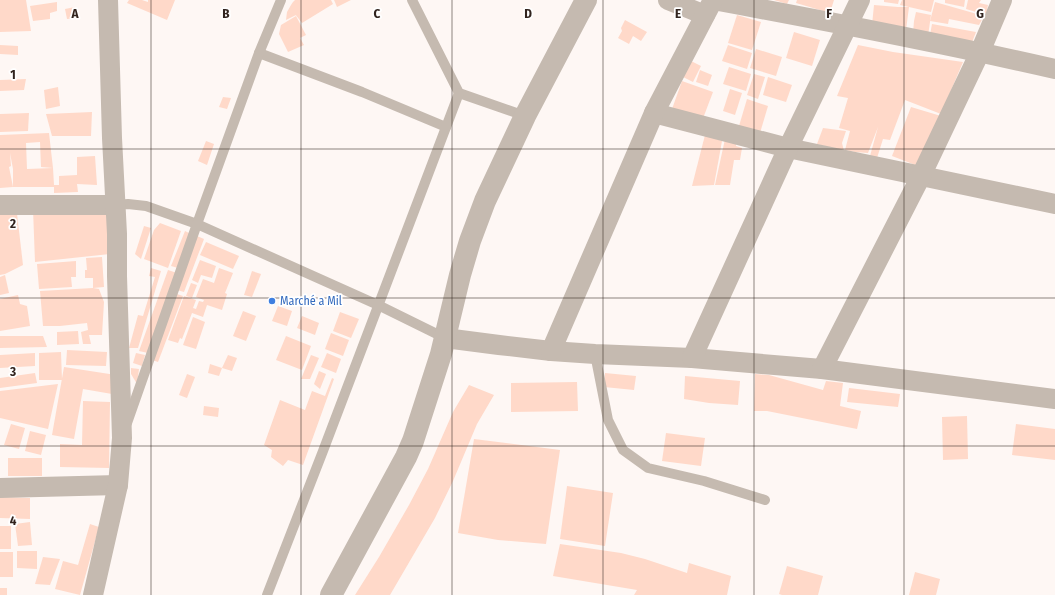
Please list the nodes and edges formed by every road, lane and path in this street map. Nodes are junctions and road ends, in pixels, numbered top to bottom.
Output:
1 (108, 0) edge
2 (281, 0) edge
3 (412, 0) edge
4 (586, 0) edge
5 (668, 0) edge
6 (860, 0) edge
7 (1002, 0) edge
8 (710, 5) edge
9 (847, 25) junction
10 (980, 52) junction
11 (259, 53) junction
12 (1055, 69) edge
13 (458, 93) junction
14 (654, 113) junction
15 (525, 116) junction
16 (446, 127) junction
17 (788, 148) junction
18 (921, 176) junction
19 (1055, 204) edge
20 (0, 205) edge
21 (115, 205) junction
22 (197, 224) junction
23 (378, 305) junction
24 (445, 338) junction
25 (551, 350) junction
26 (595, 354) junction
27 (692, 358) junction
28 (822, 369) junction
29 (1055, 399) edge
30 (122, 438) junction
31 (118, 485) junction
32 (0, 488) edge
33 (765, 500) dead end
34 (93, 595) edge
35 (267, 595) edge
36 (331, 595) edge

1 - 21 street
2 - 11 lane
3 - 13 lane
4 - 15 street
5 - 8 street
6 - 9 street
7 - 10 street
8 - 9 street
8 - 14 street
9 - 10 street
9 - 17 street
10 - 12 street
10 - 18 street
11 - 16 lane
11 - 22 lane
13 - 15 lane
13 - 16 lane
14 - 17 street
14 - 25 street
15 - 24 street
16 - 23 lane
17 - 18 street
17 - 27 street
18 - 19 street
18 - 28 street
20 - 21 street
21 - 22 lane
21 - 30 street
22 - 23 lane
22 - 30 lane
23 - 24 lane
23 - 35 lane
24 - 25 street
24 - 36 street
25 - 26 street
26 - 27 street
26 - 33 lane
27 - 28 street
28 - 29 street
30 - 31 street
31 - 32 street
31 - 34 street

